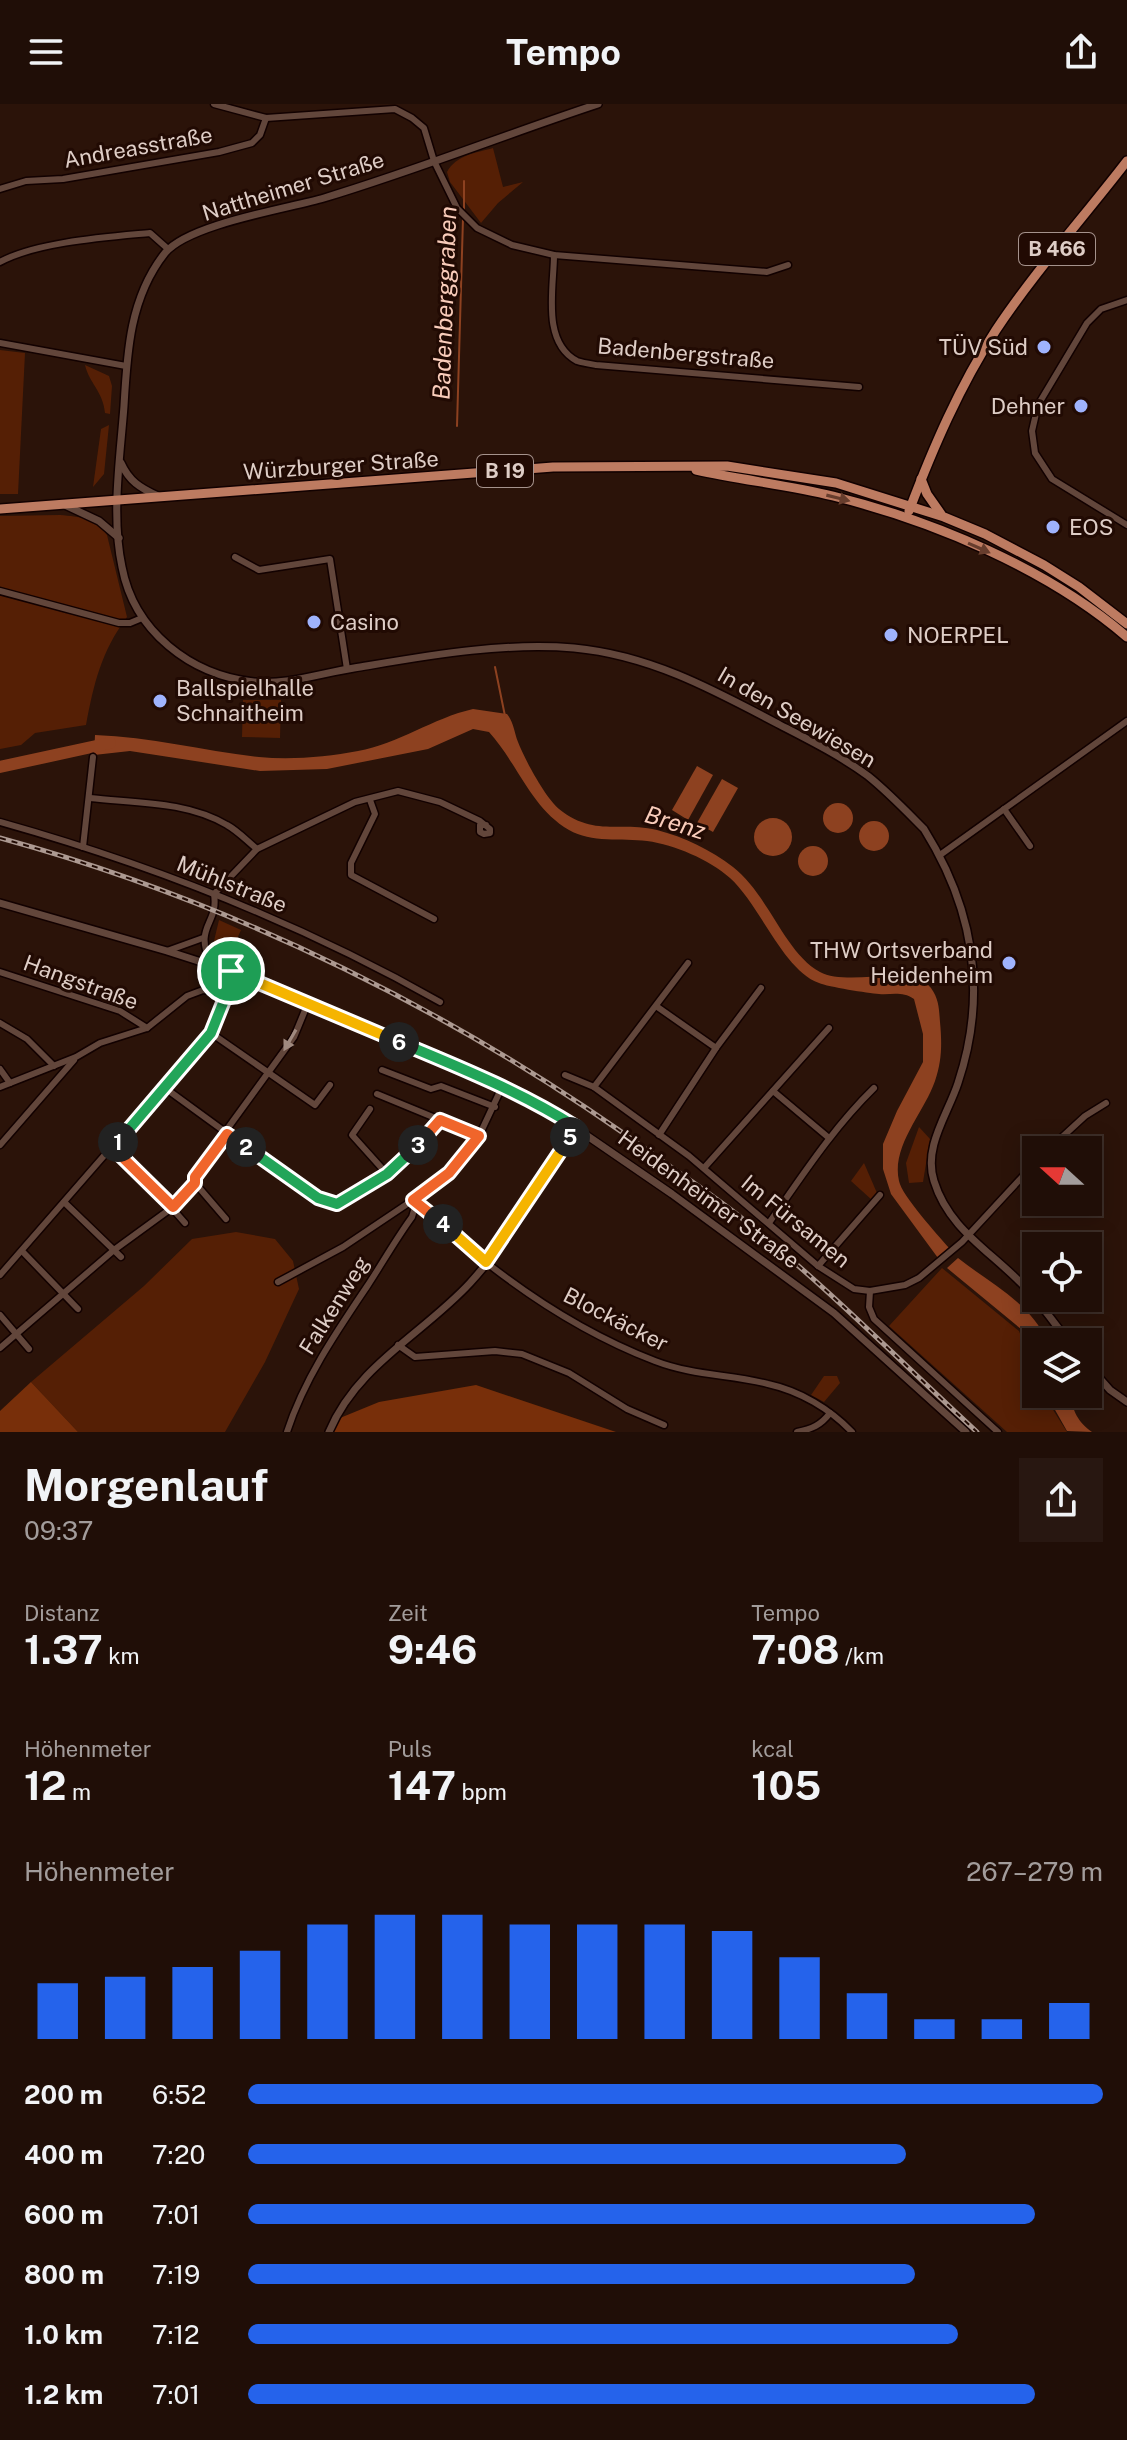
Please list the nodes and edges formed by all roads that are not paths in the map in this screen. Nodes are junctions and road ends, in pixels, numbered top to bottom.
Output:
1 (214, 104) edge
2 (598, 104) edge
3 (396, 107) edge
4 (266, 118) junction
5 (434, 161) junction
6 (1125, 167) edge
7 (0, 189) edge
8 (168, 249) junction
9 (554, 255) junction
10 (0, 262) edge
11 (788, 265) dead end
12 (1127, 300) edge
13 (0, 343) edge
14 (126, 366) junction
15 (859, 387) dead end
16 (120, 461) junction
17 (685, 467) junction
18 (921, 479) junction
19 (160, 497) junction
20 (118, 500) junction
21 (65, 505) junction
22 (912, 506) junction
23 (0, 509) edge
24 (944, 517) junction
25 (907, 518) junction
26 (1127, 525) edge
27 (119, 538) junction
28 (235, 557) dead end
29 (0, 591) edge
30 (142, 618) junction
31 (1127, 624) edge
32 (1127, 637) edge
33 (347, 669) junction
34 (1127, 721) edge
35 (93, 757) dead end
36 (90, 798) junction
37 (370, 800) junction
38 (1004, 809) junction
39 (0, 822) edge
40 (486, 825) dead end
41 (1030, 846) dead end
42 (83, 847) junction
43 (257, 849) junction
44 (940, 855) junction
45 (214, 894) junction
46 (0, 903) edge
47 (434, 919) dead end
48 (203, 938) junction
49 (167, 951) junction
50 (688, 963) dead end
51 (211, 964) junction
52 (231, 971) junction
53 (0, 972) edge
54 (761, 988) dead end
55 (227, 993) junction
56 (440, 1002) dead end
57 (308, 1003) junction
58 (656, 1006) junction
59 (0, 1023) edge
60 (147, 1028) junction
61 (829, 1028) dead end
62 (211, 1033) junction
63 (716, 1048) junction
64 (76, 1057) junction
65 (54, 1066) junction
66 (0, 1069) edge
67 (382, 1070) dead end
68 (268, 1074) junction
69 (565, 1075) dead end
70 (10, 1083) junction
71 (330, 1085) dead end
72 (0, 1087) edge
73 (502, 1087) junction
74 (594, 1087) junction
75 (165, 1088) junction
76 (874, 1088) dead end
77 (773, 1091) junction
78 (377, 1094) dead end
79 (1106, 1103) dead end
80 (495, 1107) junction
81 (370, 1109) dead end
82 (440, 1120) junction
83 (576, 1127) junction
84 (226, 1133) junction
85 (659, 1135) junction
86 (479, 1136) junction
87 (1063, 1136) edge
88 (829, 1138) junction
89 (0, 1145) edge
90 (113, 1148) junction
91 (704, 1168) junction
92 (387, 1174) junction
93 (1022, 1177) edge
94 (195, 1183) junction
95 (880, 1195) dead end
96 (413, 1200) junction
97 (64, 1202) junction
98 (173, 1207) junction
99 (226, 1219) dead end
100 (185, 1223) dead end
101 (769, 1223) junction
102 (967, 1236) junction
103 (114, 1250) junction
104 (22, 1251) junction
105 (121, 1257) dead end
106 (486, 1262) junction
107 (818, 1266) junction
108 (0, 1275) edge
109 (278, 1282) dead end
110 (870, 1291) junction
111 (63, 1292) junction
112 (78, 1309) dead end
113 (0, 1315) edge
114 (1058, 1328) edge
115 (17, 1334) junction
116 (398, 1345) junction
117 (0, 1348) edge
118 (29, 1349) dead end
119 (1102, 1382) edge
120 (1127, 1400) edge
121 (830, 1413) junction
122 (664, 1425) dead end
123 (287, 1432) edge
124 (329, 1432) edge
125 (797, 1432) edge
126 (852, 1432) edge
127 (966, 1432) edge
128 (998, 1432) edge

1 - 4 street
2 - 5 street, Nattheimer Straße
3 - 4 street
3 - 5 street
4 - 7 street, Andreasstraße
5 - 8 street, Nattheimer Straße
5 - 9 street
6 - 18 main road, B 466
8 - 10 street
8 - 14 street, In den Seewiesen
9 - 11 street
9 - 15 street, Badenbergstraße
12 - 26 street
13 - 14 street
14 - 16 street, In den Seewiesen
16 - 19 street
16 - 20 street, In den Seewiesen
17 - 19 main road, Würzburger Straße / B 19
17 - 22 main road, Würzburger Straße / B 19
17 -> 25 main road, Würzburger Straße / B 19
18 - 22 main road, B 466
18 - 24 main road
19 - 20 main road, Würzburger Straße / B 19
20 - 21 main road, Würzburger Straße / B 19
20 - 27 street, In den Seewiesen
21 - 23 main road, Würzburger Straße / B 19
21 - 27 street
22 - 24 main road, B 19
22 - 25 main road, B 466
24 - 31 main road, B 19
25 -> 32 main road, B 19
27 - 30 street, In den Seewiesen
28 - 33 street
29 - 30 street
30 - 33 street, In den Seewiesen
33 - 44 street, In den Seewiesen
34 - 38 street
35 - 36 street
36 - 42 street
36 - 43 street
37 - 40 street
37 - 43 street
37 - 47 street
38 - 41 street
38 - 44 street
39 - 42 street, Mühlstraße
42 - 45 street, Mühlstraße
43 - 45 street
44 - 102 street, In den Seewiesen
45 - 48 street
45 - 56 street, Mühlstraße
46 - 49 street, Heidenheimer Straße
48 - 49 street
48 - 51 street
49 - 51 street, Heidenheimer Straße
50 - 58 street
51 - 52 street, Heidenheimer Straße
52 - 55 street
52 - 57 street, Heidenheimer Straße
53 - 60 street, Hangstraße
54 - 63 street
55 - 60 street
55 - 62 street
57 -> 68 street
57 - 73 street, Heidenheimer Straße
58 - 63 street
58 - 74 street
59 - 65 street
60 - 64 street
61 - 77 street
62 - 68 street
62 - 75 street
63 - 85 street
64 - 65 street
64 - 89 street
65 - 70 street
66 - 70 street
67 - 80 street
68 - 71 street
68 - 84 street
69 - 74 street, Im Fürsamen
70 - 72 street
73 - 80 street
73 - 83 street, Heidenheimer Straße
74 - 85 street, Im Fürsamen
75 - 84 street
75 - 90 street
76 - 88 street
77 - 88 street
77 - 91 street
78 - 82 street
79 - 87 street
80 - 86 street
81 - 92 street
82 - 86 street
82 - 92 street
83 - 106 street
83 - 127 street, Heidenheimer Straße
84 - 92 street
84 - 94 street
85 - 91 street, Im Fürsamen
86 - 96 street
88 - 101 street
90 - 97 street
90 - 98 street
91 - 101 street, Im Fürsamen
93 - 102 street
94 - 98 street
94 - 99 street
95 - 107 street
96 - 106 street, Blockäcker
96 - 109 street
96 - 123 street, Falkenweg
97 - 103 street
97 - 104 street
98 - 100 street
98 - 103 street
101 - 107 street, Im Fürsamen
102 - 110 street
102 - 114 street, In den Seewiesen
103 - 105 street
103 - 111 street
104 - 108 street
104 - 111 street
106 - 116 street
106 - 121 street, Blockäcker
107 - 110 street, Im Fürsamen
110 - 128 street
111 - 112 street
111 - 115 street
113 - 115 street
115 - 117 street
115 - 118 street
116 - 122 street
116 - 124 street
119 - 120 street
121 - 125 street
121 - 126 street, Blockäcker

